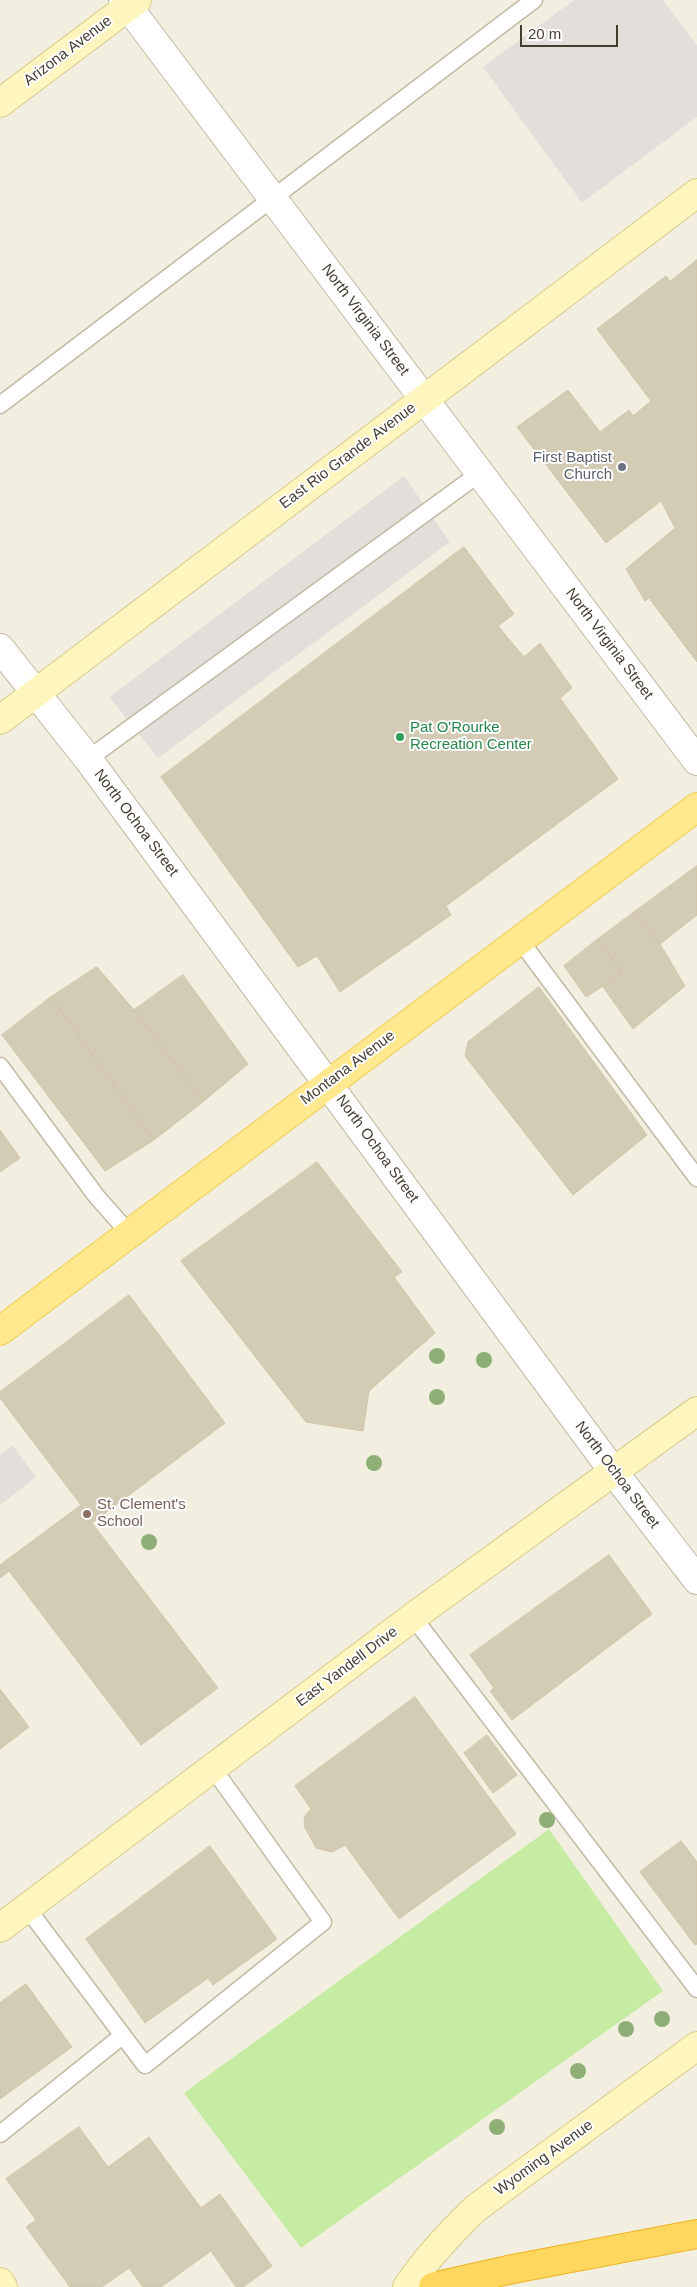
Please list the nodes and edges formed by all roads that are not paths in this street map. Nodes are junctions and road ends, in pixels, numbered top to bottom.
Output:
1 (534, 0) edge
2 (129, 2) edge
3 (0, 102) edge
4 (697, 193) edge
5 (273, 199) junction
6 (425, 398) junction
7 (0, 405) edge
8 (480, 473) junction
9 (0, 648) edge
10 (35, 694) junction
11 (0, 720) edge
12 (88, 759) junction
13 (697, 760) edge
14 (697, 807) edge
15 (519, 940) junction
16 (0, 1066) edge
17 (328, 1083) junction
18 (697, 1178) edge
19 (129, 1233) junction
20 (0, 1331) edge
21 (697, 1410) edge
22 (613, 1471) junction
23 (697, 1580) edge
24 (413, 1617) junction
25 (212, 1767) junction
26 (27, 1908) junction
27 (0, 1928) edge
28 (697, 1989) edge
29 (122, 2036) junction
30 (697, 2046) edge
31 (0, 2134) edge
32 (697, 2234) edge
33 (0, 2282) edge
34 (4, 2287) edge
35 (408, 2287) edge
36 (433, 2287) edge

1 - 5 lane
2 - 3 street, Arizona Avenue
2 - 5 street, North Virginia Street
4 - 6 street, East Rio Grande Avenue
5 - 6 street, North Virginia Street
5 - 7 lane
6 - 8 street, North Virginia Street
6 - 10 street, East Rio Grande Avenue
8 - 12 lane
8 - 13 street, North Virginia Street
9 - 10 street, North Ochoa Street
10 - 11 street, East Rio Grande Avenue
10 - 12 street, North Ochoa Street
12 - 17 street, North Ochoa Street
14 - 15 main road, Montana Avenue
15 - 17 main road, Montana Avenue
15 - 18 lane
16 - 19 lane
17 - 19 main road, Montana Avenue
17 - 22 street, North Ochoa Street
19 - 20 main road, Montana Avenue
21 - 22 street, East Yandell Drive
22 - 23 street, North Ochoa Street
22 - 24 street, East Yandell Drive
24 - 25 street, East Yandell Drive
24 - 28 lane
25 - 26 street, East Yandell Drive
25 - 29 lane
26 - 27 street, East Yandell Drive
26 - 29 lane
29 - 31 lane
30 - 35 street, Wyoming Avenue
32 - 36 highway
33 - 34 street

